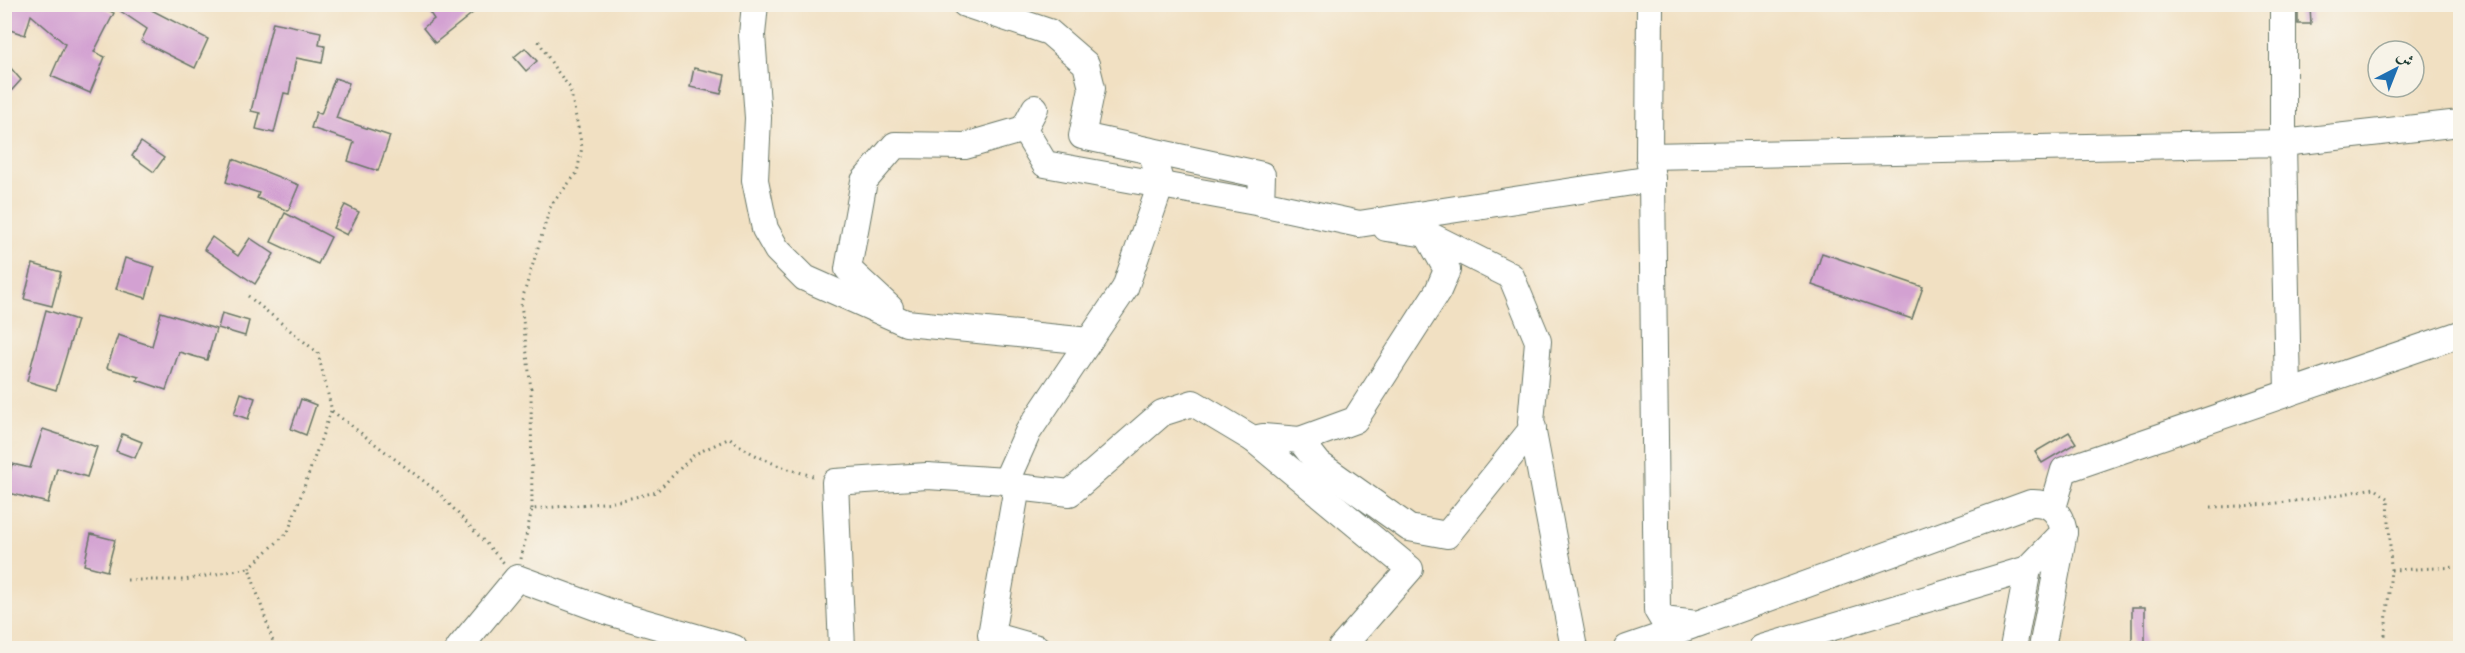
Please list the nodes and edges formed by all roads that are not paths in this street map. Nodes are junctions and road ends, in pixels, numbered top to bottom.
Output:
1 (755, 4) edge
2 (965, 4) edge
3 (1650, 4) edge
4 (2283, 4) edge
5 (2460, 123) edge
6 (2283, 142) junction
7 (1151, 151) junction
8 (1651, 168) junction
9 (1161, 184) junction
10 (1261, 203) junction
11 (1359, 224) junction
12 (1427, 234) junction
13 (906, 323) junction
14 (2460, 334) edge
15 (1089, 341) junction
16 (2288, 393) junction
17 (1533, 428) junction
18 (1253, 439) junction
19 (1300, 440) junction
20 (1012, 484) junction
21 (2053, 508) junction
22 (2064, 532) junction
23 (2028, 569) junction
24 (1697, 624) junction
25 (459, 648) edge
26 (734, 648) edge
27 (842, 648) edge
28 (1037, 648) edge
29 (1341, 648) edge
30 (1574, 648) edge
31 (1627, 648) edge
32 (1762, 648) edge
33 (2013, 648) edge
34 (2042, 648) edge

1 - 13 street
2 - 7 street
3 - 8 street
4 - 6 street
5 - 6 street
6 - 8 street
6 - 16 street
7 - 9 street
7 - 10 street
8 - 11 street
8 - 24 street
9 - 10 street
9 - 13 street
9 - 15 street
10 - 11 street
11 - 12 street
12 - 17 street
12 - 19 street
13 - 15 street
14 - 16 street
15 - 20 street
16 - 21 street
17 - 19 street
17 - 30 street
18 - 19 street
18 - 20 street
18 - 29 street
20 - 27 street
20 - 28 street
21 - 22 street
21 - 24 street
22 - 23 street
22 - 34 street
23 - 32 street
23 - 33 street
24 - 31 street
25 - 26 street

